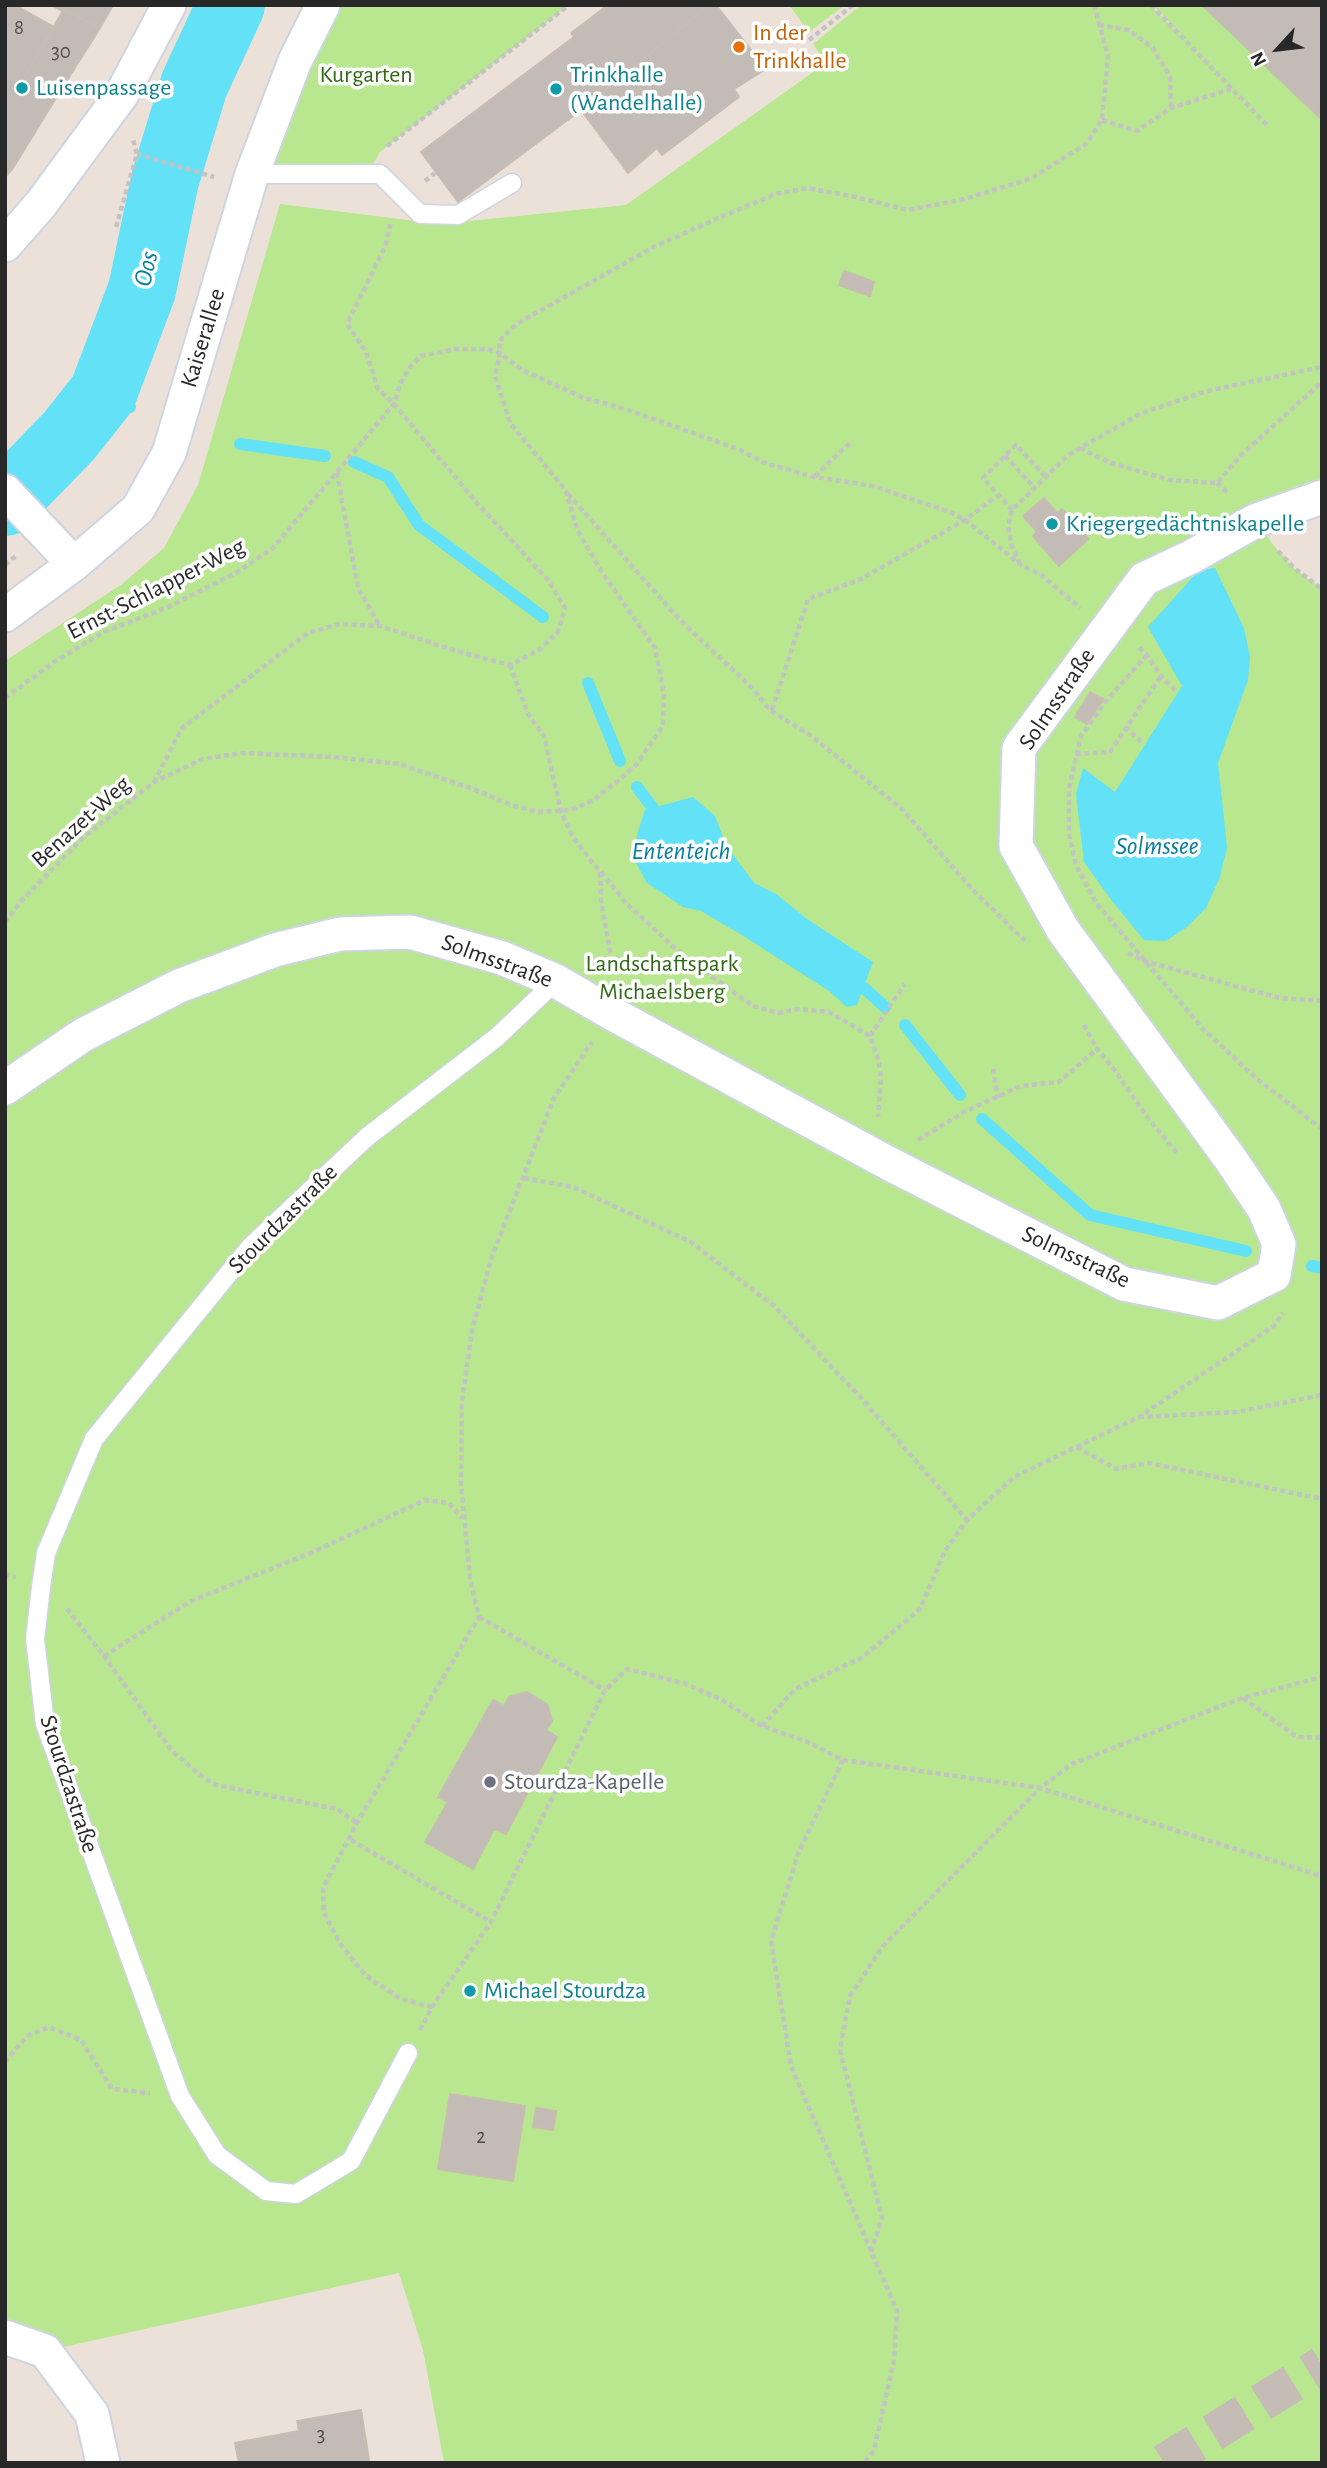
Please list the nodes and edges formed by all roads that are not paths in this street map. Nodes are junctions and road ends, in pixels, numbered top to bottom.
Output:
1 (169, 5) edge
2 (323, 5) edge
3 (252, 174) junction
4 (512, 183) dead end
5 (5, 246) edge
6 (5, 491) edge
7 (1322, 497) edge
8 (74, 564) junction
9 (5, 615) edge
10 (556, 981) junction
11 (5, 1088) edge
12 (408, 2053) dead end
13 (5, 2337) edge
14 (103, 2463) edge

1 - 5 street
2 - 3 street, Kaiserallee
3 - 4 lane
3 - 8 street, Kaiserallee
6 - 8 street
7 - 10 street, Solmsstraße
8 - 9 street, Kaiserallee
10 - 11 street, Solmsstraße
10 - 12 lane, Stourdzastraße
13 - 14 street

